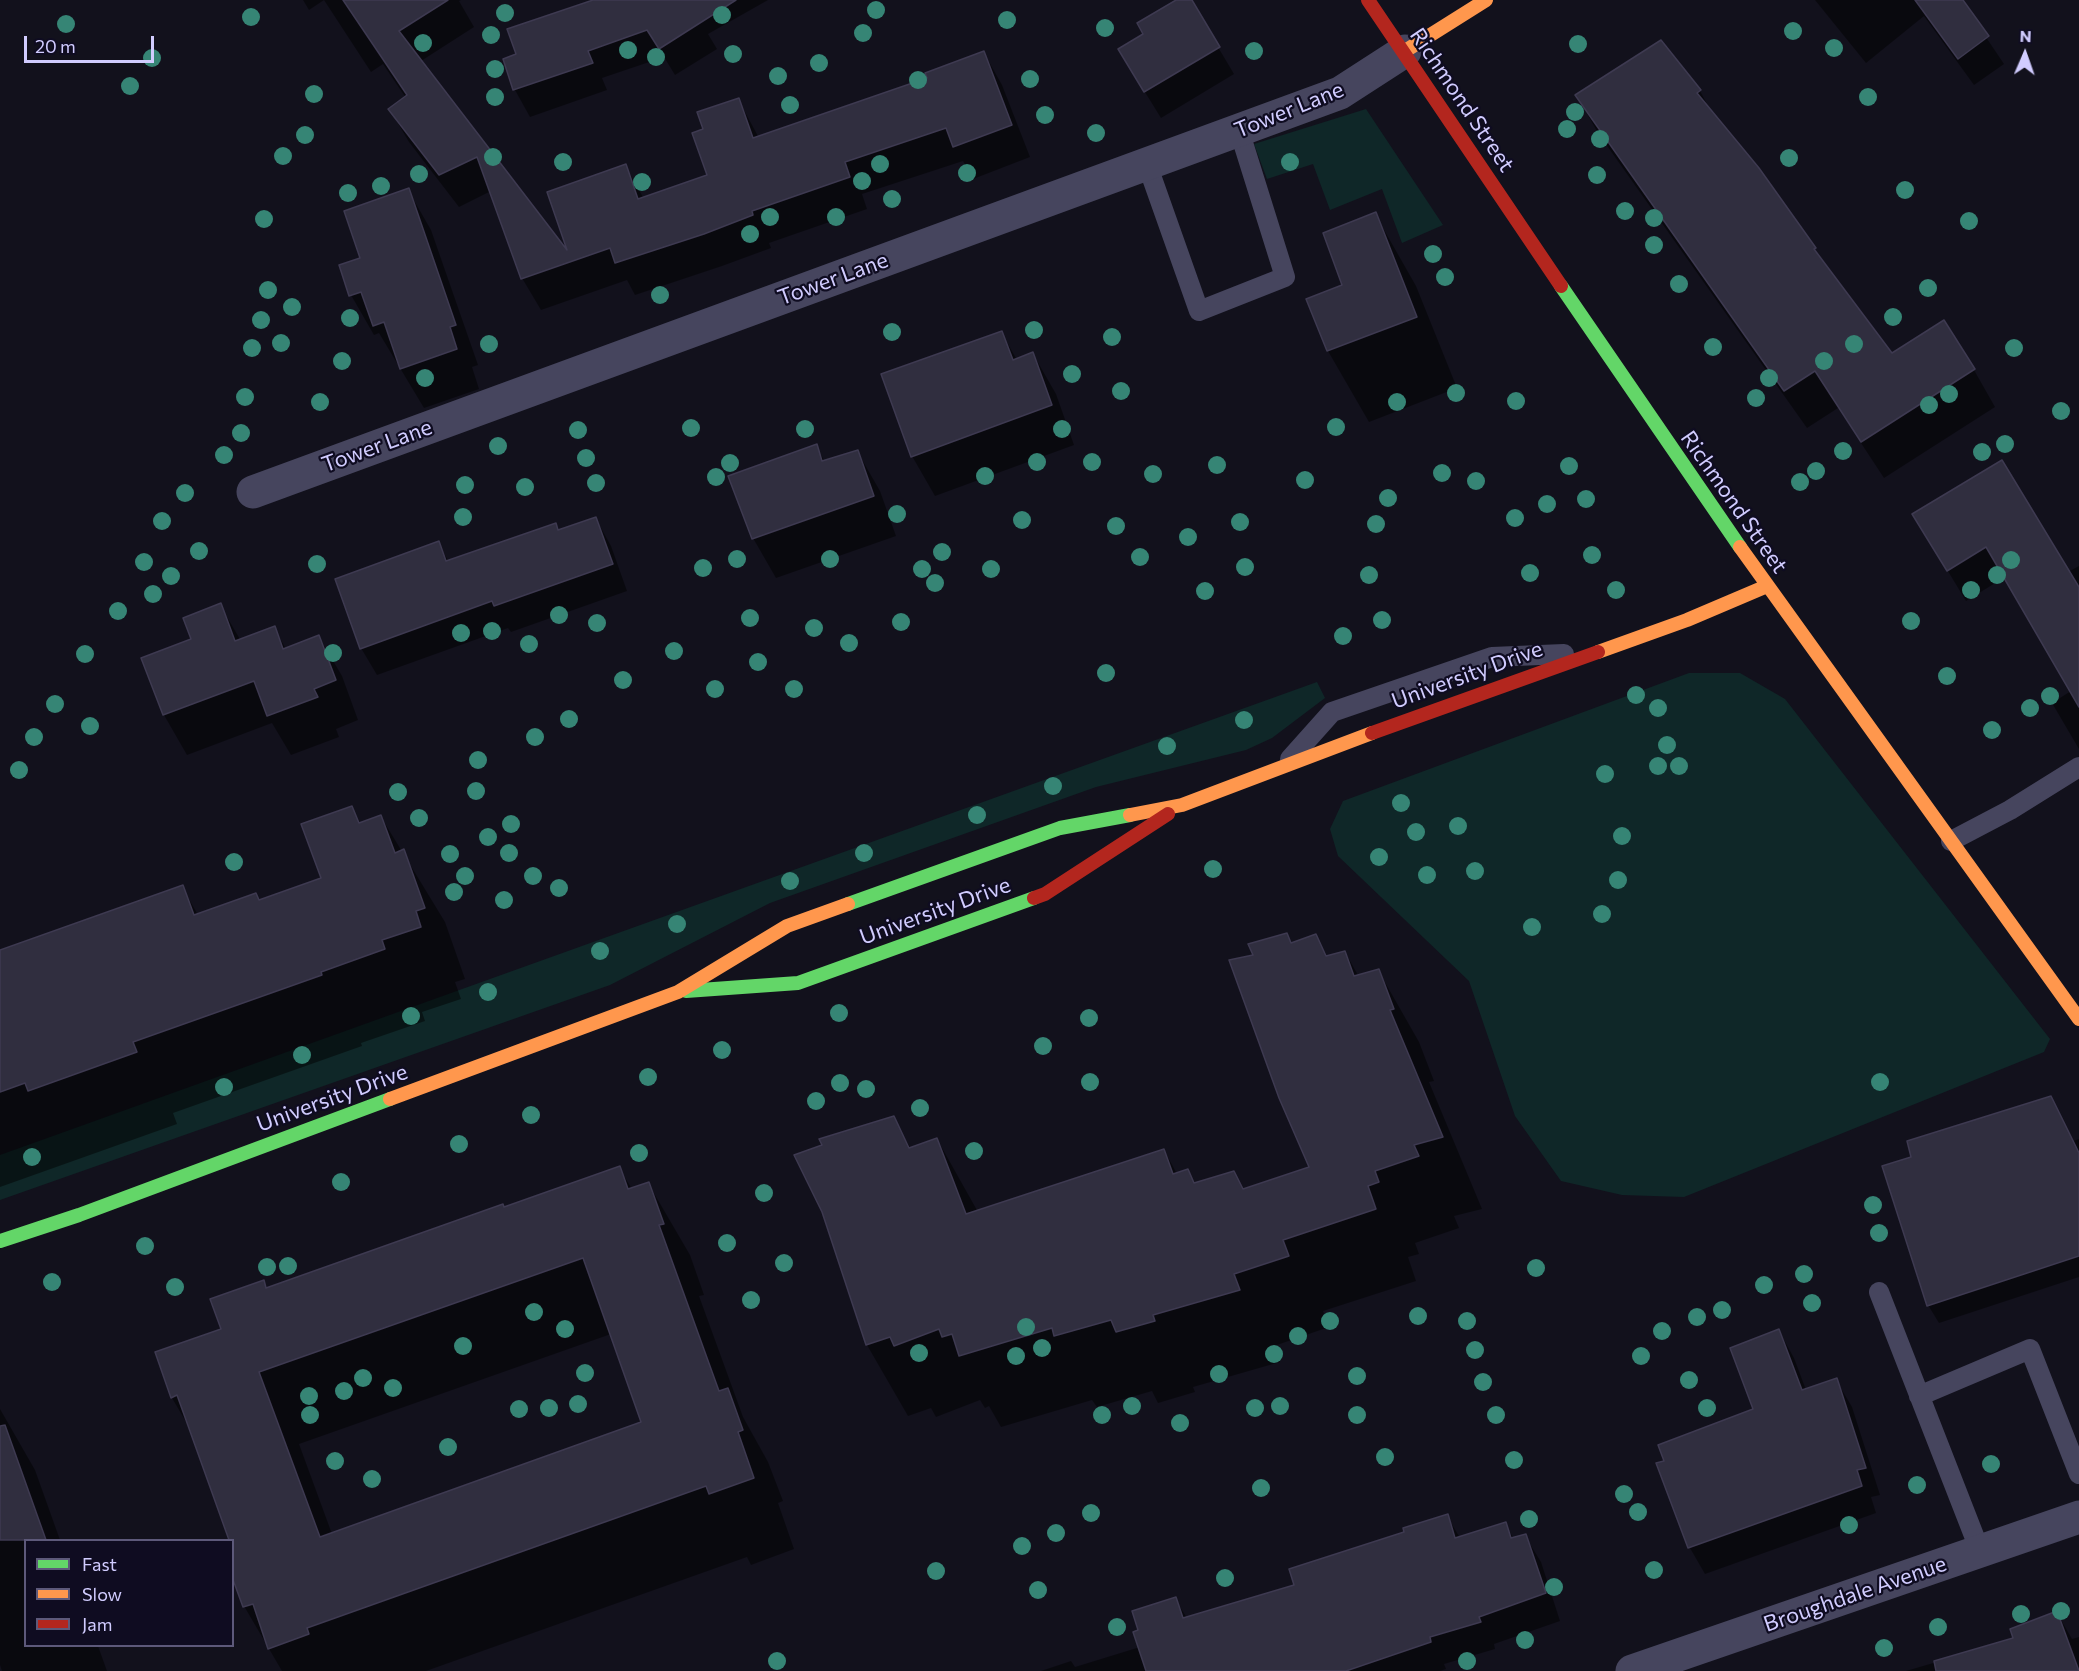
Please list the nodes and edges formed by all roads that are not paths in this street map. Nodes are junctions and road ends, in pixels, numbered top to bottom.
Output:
1 (1368, 0) edge
2 (1486, 0) edge
3 (1405, 51) junction
4 (1239, 130) junction
5 (1148, 164) junction
6 (253, 492) dead end
7 (1767, 586) junction
8 (1587, 654) junction
9 (1284, 766) junction
10 (2079, 767) edge
11 (1182, 805) junction
12 (1951, 841) junction
13 (678, 992) junction
14 (2079, 1019) edge
15 (0, 1241) edge
16 (1879, 1292) dead end
17 (1919, 1396) junction
18 (2079, 1474) edge
19 (2079, 1517) edge
20 (1980, 1551) junction
21 (1632, 1671) edge

1 - 3 street, Richmond Street
2 - 3 street
3 - 4 street, Tower Lane
3 - 7 street, Richmond Street
4 - 5 street, Tower Lane
4 - 5 lane
5 - 6 street, Tower Lane
7 - 8 street, University Drive
7 - 12 street, Richmond Street
8 - 9 street, University Drive
8 - 9 lane
9 - 11 street, University Drive
10 - 12 lane
11 - 13 street, University Drive
11 - 13 street, University Drive
12 - 14 street, Richmond Street
13 - 15 street, University Drive
16 - 17 lane
17 - 18 lane
17 - 20 lane
19 - 20 street, Broughdale Avenue
20 - 21 street, Broughdale Avenue

